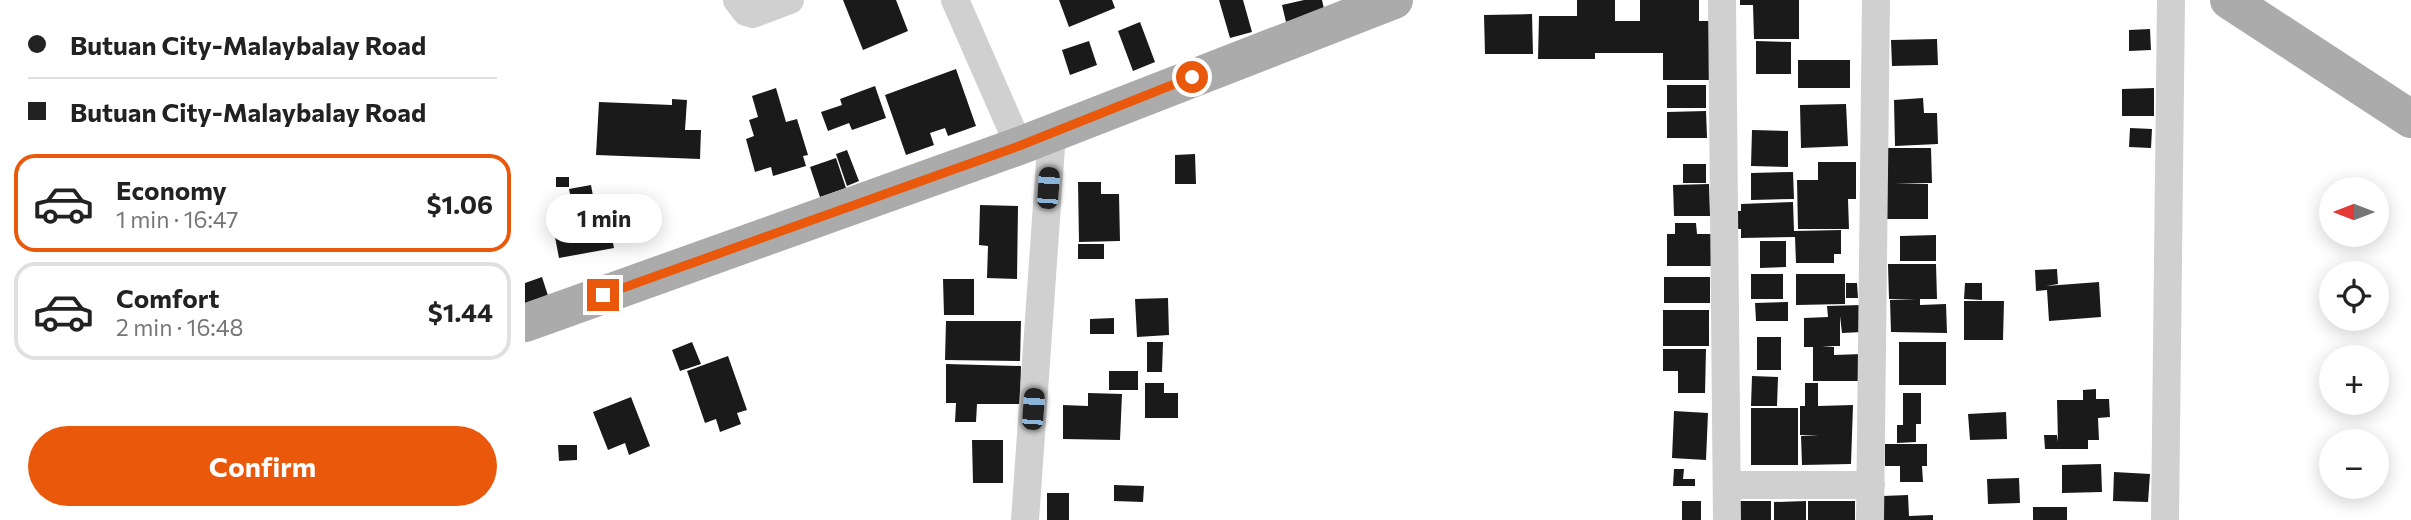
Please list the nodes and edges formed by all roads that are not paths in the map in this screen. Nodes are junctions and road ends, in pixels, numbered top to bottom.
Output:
1 (737, 0) edge
2 (790, 0) edge
3 (955, 0) edge
4 (1394, 0) edge
5 (1722, 0) edge
6 (1876, 0) edge
7 (2171, 0) edge
8 (2229, 0) edge
9 (2411, 119) edge
10 (1035, 139) junction
11 (525, 323) edge
12 (1727, 485) junction
13 (1871, 485) junction
14 (1025, 520) edge
15 (1727, 520) edge
16 (1870, 520) edge
17 (2165, 520) edge

1 - 2 street
3 - 10 street
4 - 10 main road
5 - 12 street
6 - 13 street
7 - 17 street
8 - 9 main road
10 - 11 main road
10 - 14 street
12 - 13 street
12 - 15 street
13 - 16 street

